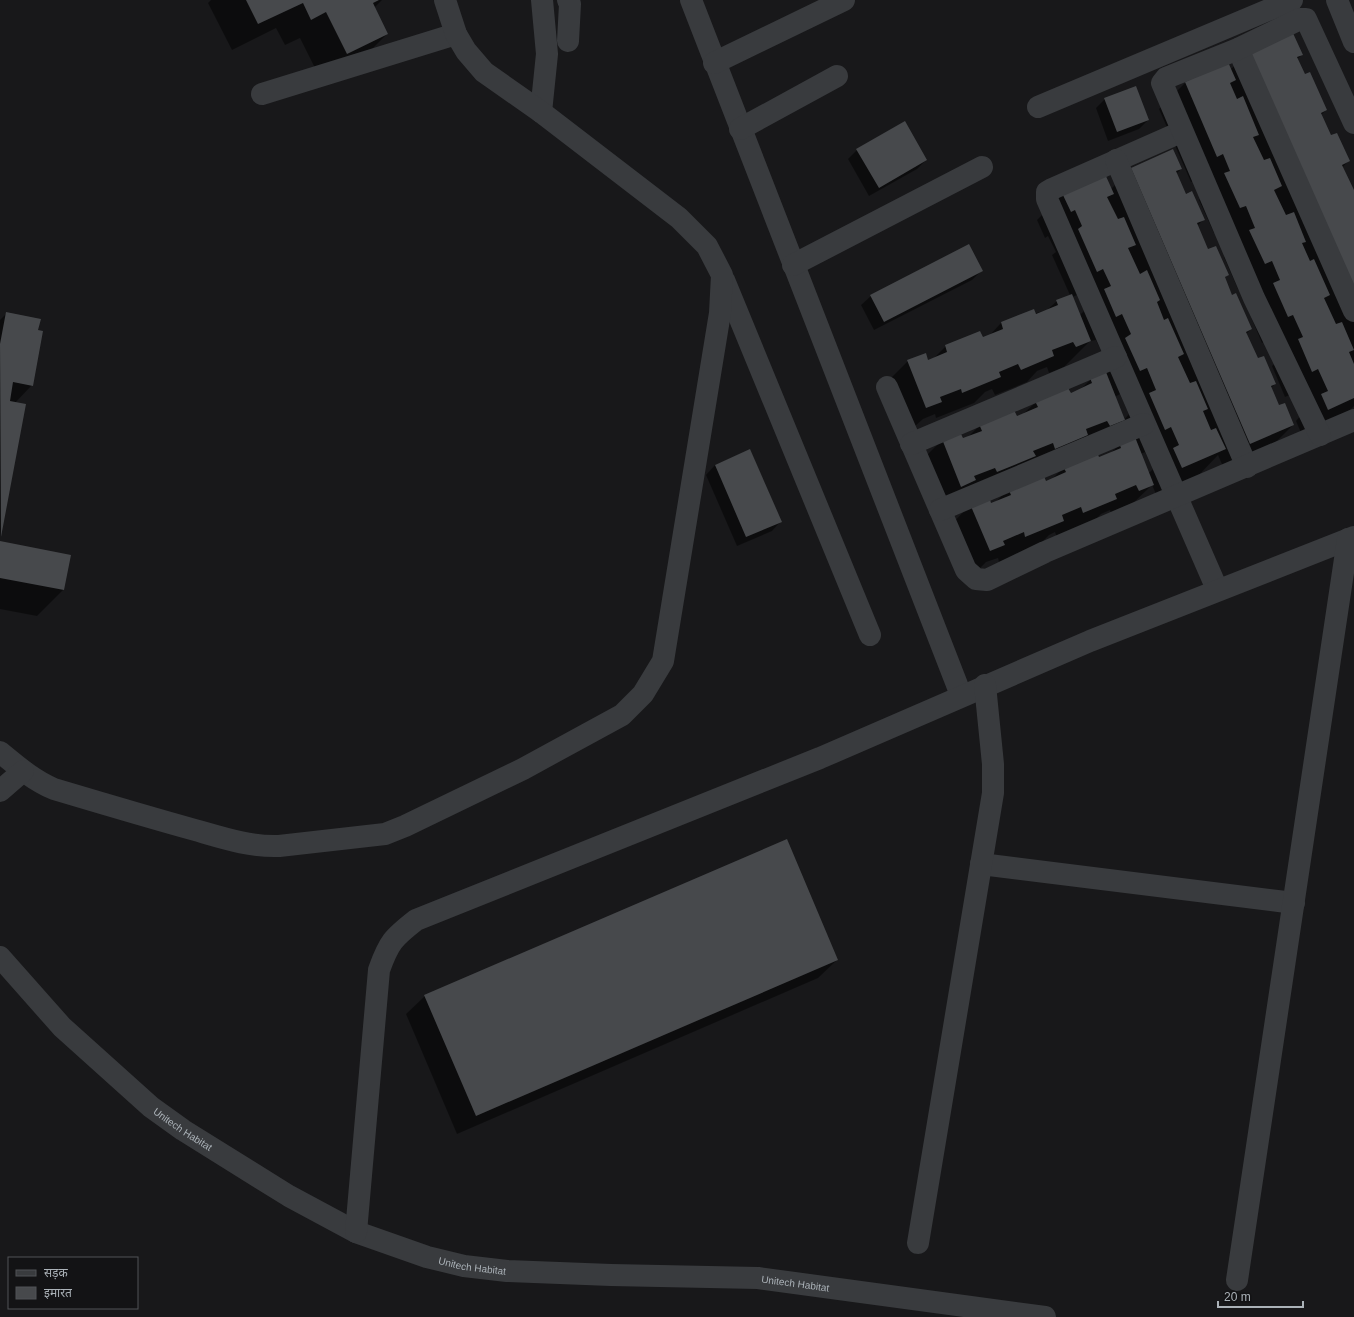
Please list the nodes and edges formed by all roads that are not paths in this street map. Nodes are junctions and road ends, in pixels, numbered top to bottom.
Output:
1 (445, 0) edge
2 (542, 0) edge
3 (568, 0) edge
4 (691, 0) edge
5 (844, 0) edge
6 (1292, 0) edge
7 (1337, 0) edge
8 (456, 34) junction
9 (568, 41) dead end
10 (1354, 42) edge
11 (1238, 48) junction
12 (714, 63) junction
13 (837, 76) dead end
14 (262, 94) dead end
15 (1038, 107) dead end
16 (541, 112) junction
17 (1354, 123) edge
18 (740, 130) junction
19 (1181, 132) junction
20 (1116, 160) junction
21 (982, 167) dead end
22 (793, 265) junction
23 (722, 275) junction
24 (1354, 311) edge
25 (1116, 357) junction
26 (887, 387) dead end
27 (1354, 420) edge
28 (1144, 424) junction
29 (1320, 435) junction
30 (911, 444) junction
31 (1247, 466) junction
32 (1175, 496) junction
33 (940, 510) junction
34 (1351, 538) edge
35 (1217, 589) junction
36 (870, 634) dead end
37 (985, 685) junction
38 (961, 695) junction
39 (0, 752) edge
40 (23, 771) junction
41 (0, 792) edge
42 (981, 864) junction
43 (1294, 902) junction
44 (0, 956) edge
45 (356, 1232) junction
46 (918, 1243) dead end
47 (1237, 1280) dead end
48 (1045, 1317) edge

1 - 8 street
2 - 16 street
3 - 9 street
4 - 12 street
5 - 12 street
6 - 15 street
7 - 10 street
8 - 14 street
8 - 16 street
11 - 17 street
11 - 19 street
11 - 24 street
12 - 18 street
13 - 18 street
16 - 23 street
18 - 22 street
19 - 20 street
19 - 29 street
20 - 25 street
20 - 31 street
21 - 22 street
22 - 38 street
23 - 36 street
23 - 40 street
25 - 28 street
25 - 30 street
26 - 30 street
27 - 29 street
28 - 32 street
28 - 33 street
29 - 31 street
30 - 33 street
31 - 32 street
32 - 33 street
32 - 35 street
34 - 35 street
34 - 43 street
35 - 37 street
37 - 38 street
37 - 42 street
38 - 45 street
39 - 40 street
40 - 41 street
42 - 43 street
42 - 46 street
43 - 47 street
44 - 45 street, Unitech Habitat
45 - 48 street, Unitech Habitat

